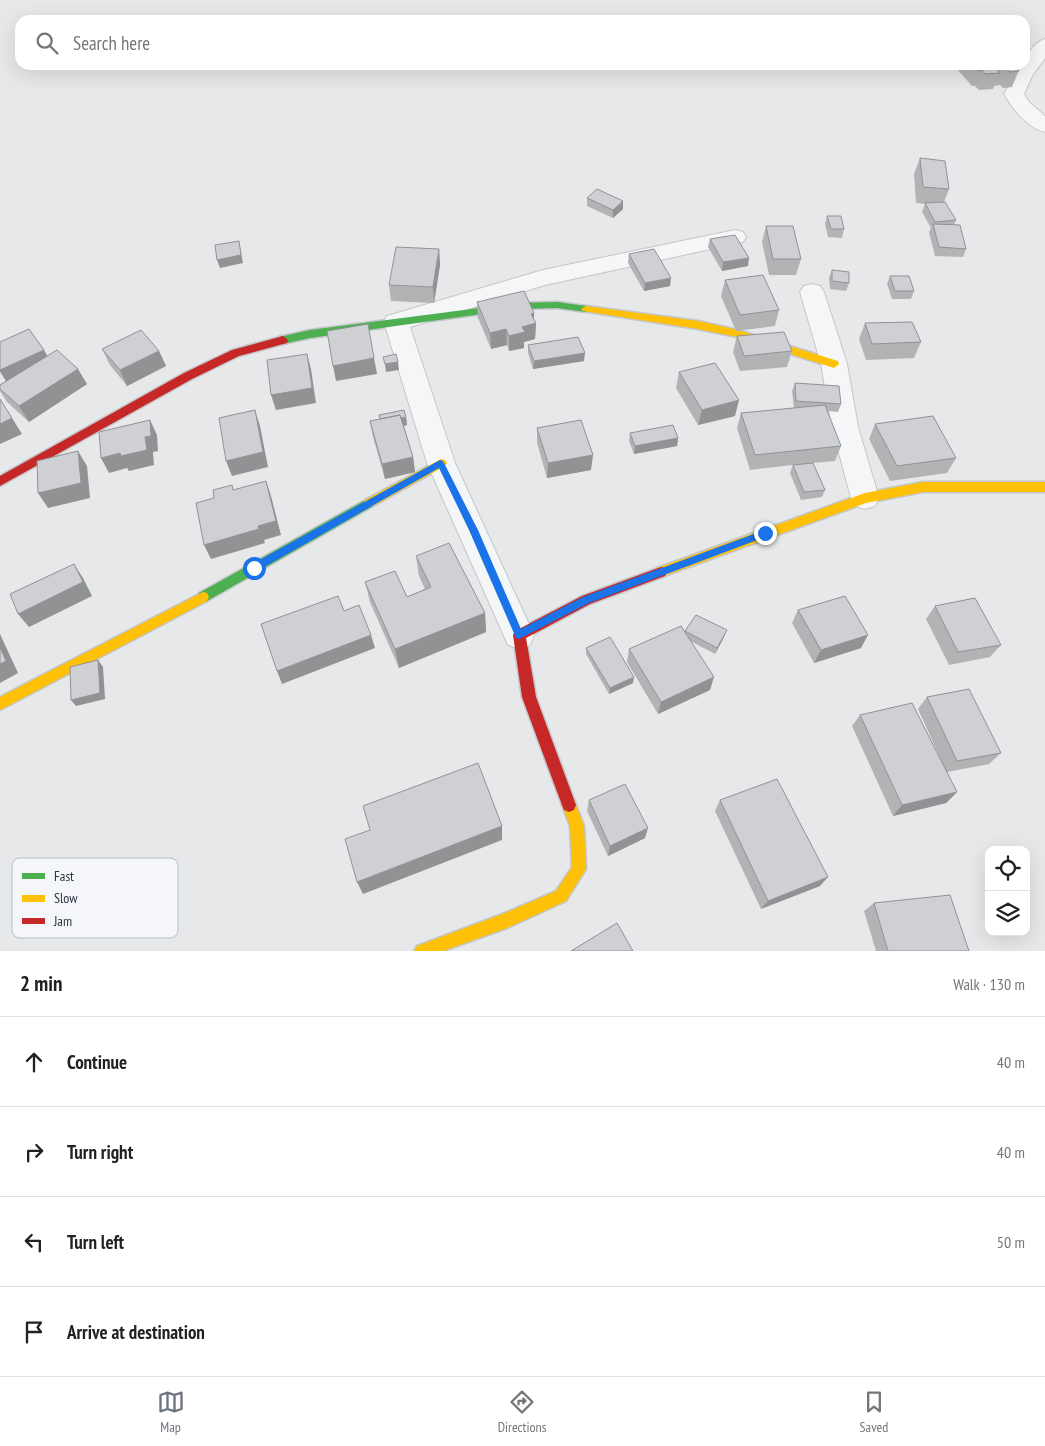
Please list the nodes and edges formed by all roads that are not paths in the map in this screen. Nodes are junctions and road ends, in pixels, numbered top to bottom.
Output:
1 (1045, 45) edge
2 (1030, 65) edge
3 (1027, 70) edge
4 (1045, 126) edge
5 (735, 237) edge
6 (812, 292) dead end
7 (396, 322) junction
8 (834, 364) junction
9 (440, 463) junction
10 (0, 481) edge
11 (1045, 487) edge
12 (865, 498) junction
13 (519, 635) junction
14 (0, 704) edge
15 (422, 951) edge

1 - 2 street
3 - 4 street
5 - 7 street
6 - 8 street
7 - 8 street
7 - 9 street
7 - 10 street
8 - 12 street
9 - 13 street
9 - 14 street
11 - 12 street
12 - 13 street
13 - 15 street

